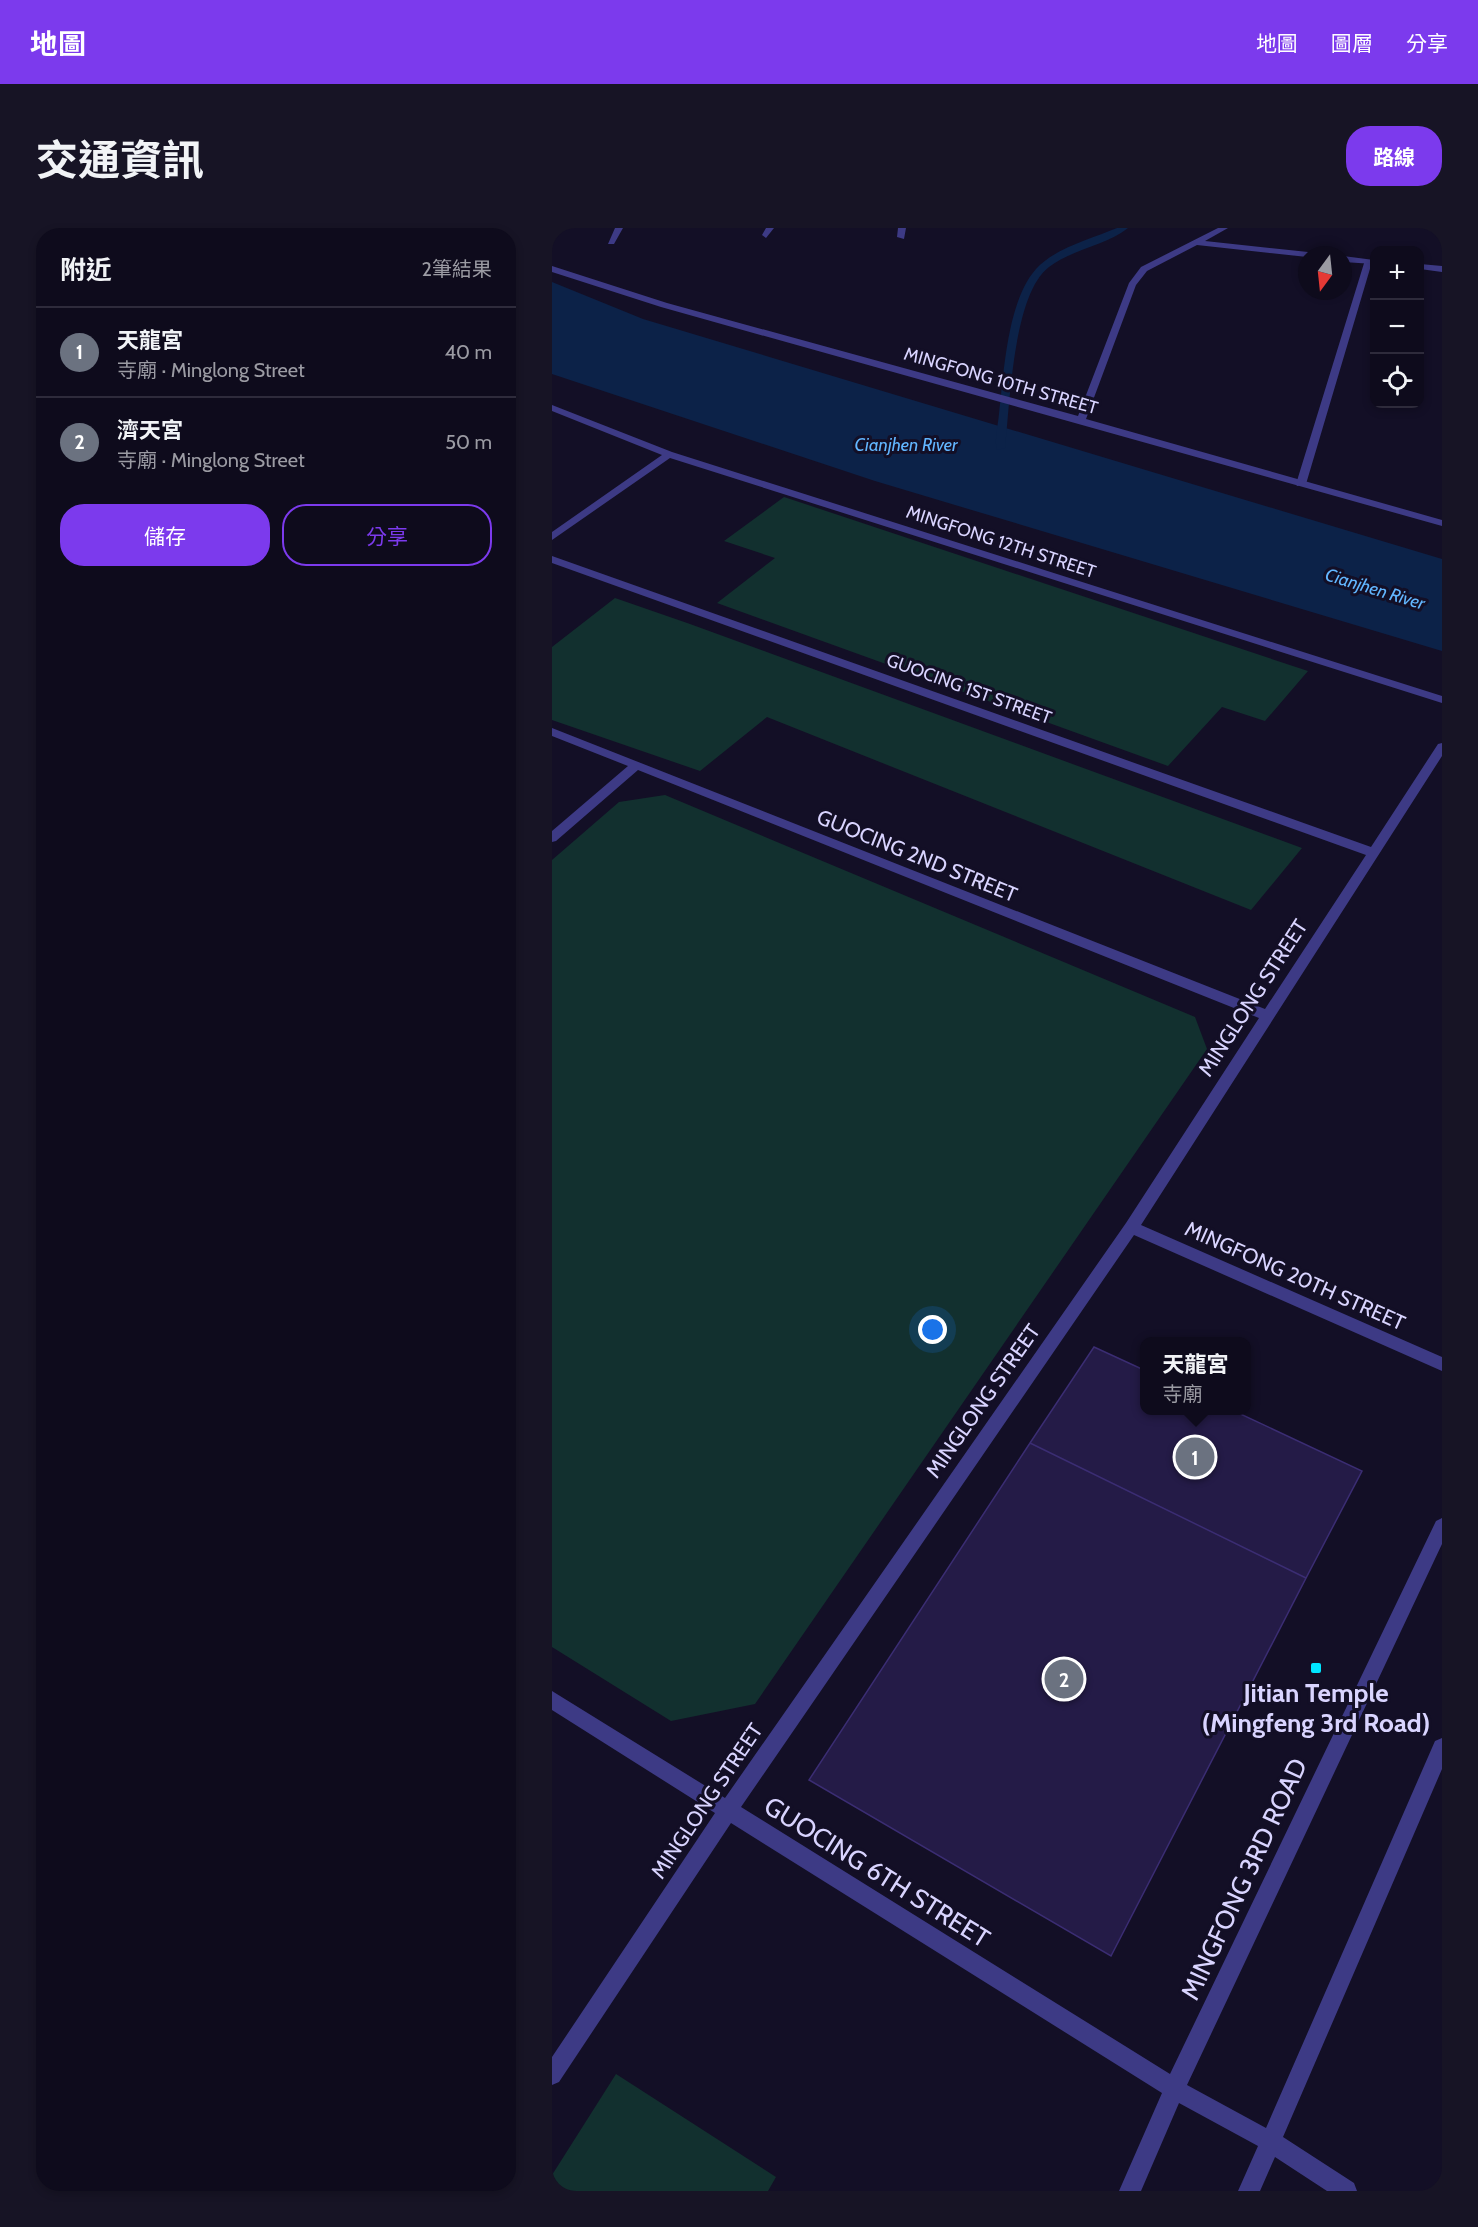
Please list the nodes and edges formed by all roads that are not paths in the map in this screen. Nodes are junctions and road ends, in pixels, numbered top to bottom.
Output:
1 (619, 228) edge
2 (1224, 228) edge
3 (611, 242) dead end
4 (1197, 243) junction
5 (1298, 254) edge
6 (1352, 260) edge
7 (1370, 262) edge
8 (1370, 265) edge
9 (1424, 267) edge
10 (552, 269) edge
11 (1442, 269) edge
12 (552, 408) edge
13 (1081, 420) junction
14 (669, 454) junction
15 (1301, 484) junction
16 (1442, 523) edge
17 (552, 537) edge
18 (552, 559) edge
19 (1442, 700) edge
20 (552, 732) edge
21 (1442, 747) edge
22 (636, 766) junction
23 (552, 838) edge
24 (1374, 852) junction
25 (1268, 1016) junction
26 (1131, 1227) junction
27 (1442, 1364) edge
28 (1442, 1526) edge
29 (552, 1700) edge
30 (1442, 1748) edge
31 (728, 1811) junction
32 (552, 2076) edge
33 (1174, 2089) junction
34 (1271, 2142) junction
35 (1130, 2191) edge
36 (1249, 2191) edge
37 (1346, 2191) edge

1 - 3 street
2 - 4 street
4 - 5 street
4 - 13 street
6 - 7 street
8 - 15 street
9 - 11 street
10 - 13 street, MINGFONG 10TH STREET
12 - 14 street, MINGFONG 12TH STREET
13 - 15 street, MINGFONG 10TH STREET
14 - 17 street
14 - 19 street, MINGFONG 12TH STREET
15 - 16 street, MINGFONG 10TH STREET
18 - 24 street, GUOCING 1ST STREET
20 - 22 street, GUOCING 2ND STREET
21 - 24 street, MINGLONG STREET
22 - 23 street
22 - 25 street, GUOCING 2ND STREET
24 - 25 street, MINGLONG STREET
25 - 26 street, MINGLONG STREET
26 - 27 street, MINGFONG 20TH STREET
26 - 31 street, MINGLONG STREET
28 - 33 street, MINGFONG 3RD ROAD
29 - 31 street, GUOCING 6TH STREET
30 - 34 street
31 - 32 street, MINGLONG STREET
31 - 33 street, GUOCING 6TH STREET
33 - 34 street, GUOCING 6TH STREET
33 - 35 street, MINGFONG 3RD ROAD
34 - 36 street
34 - 37 street, GUOCING 6TH STREET

